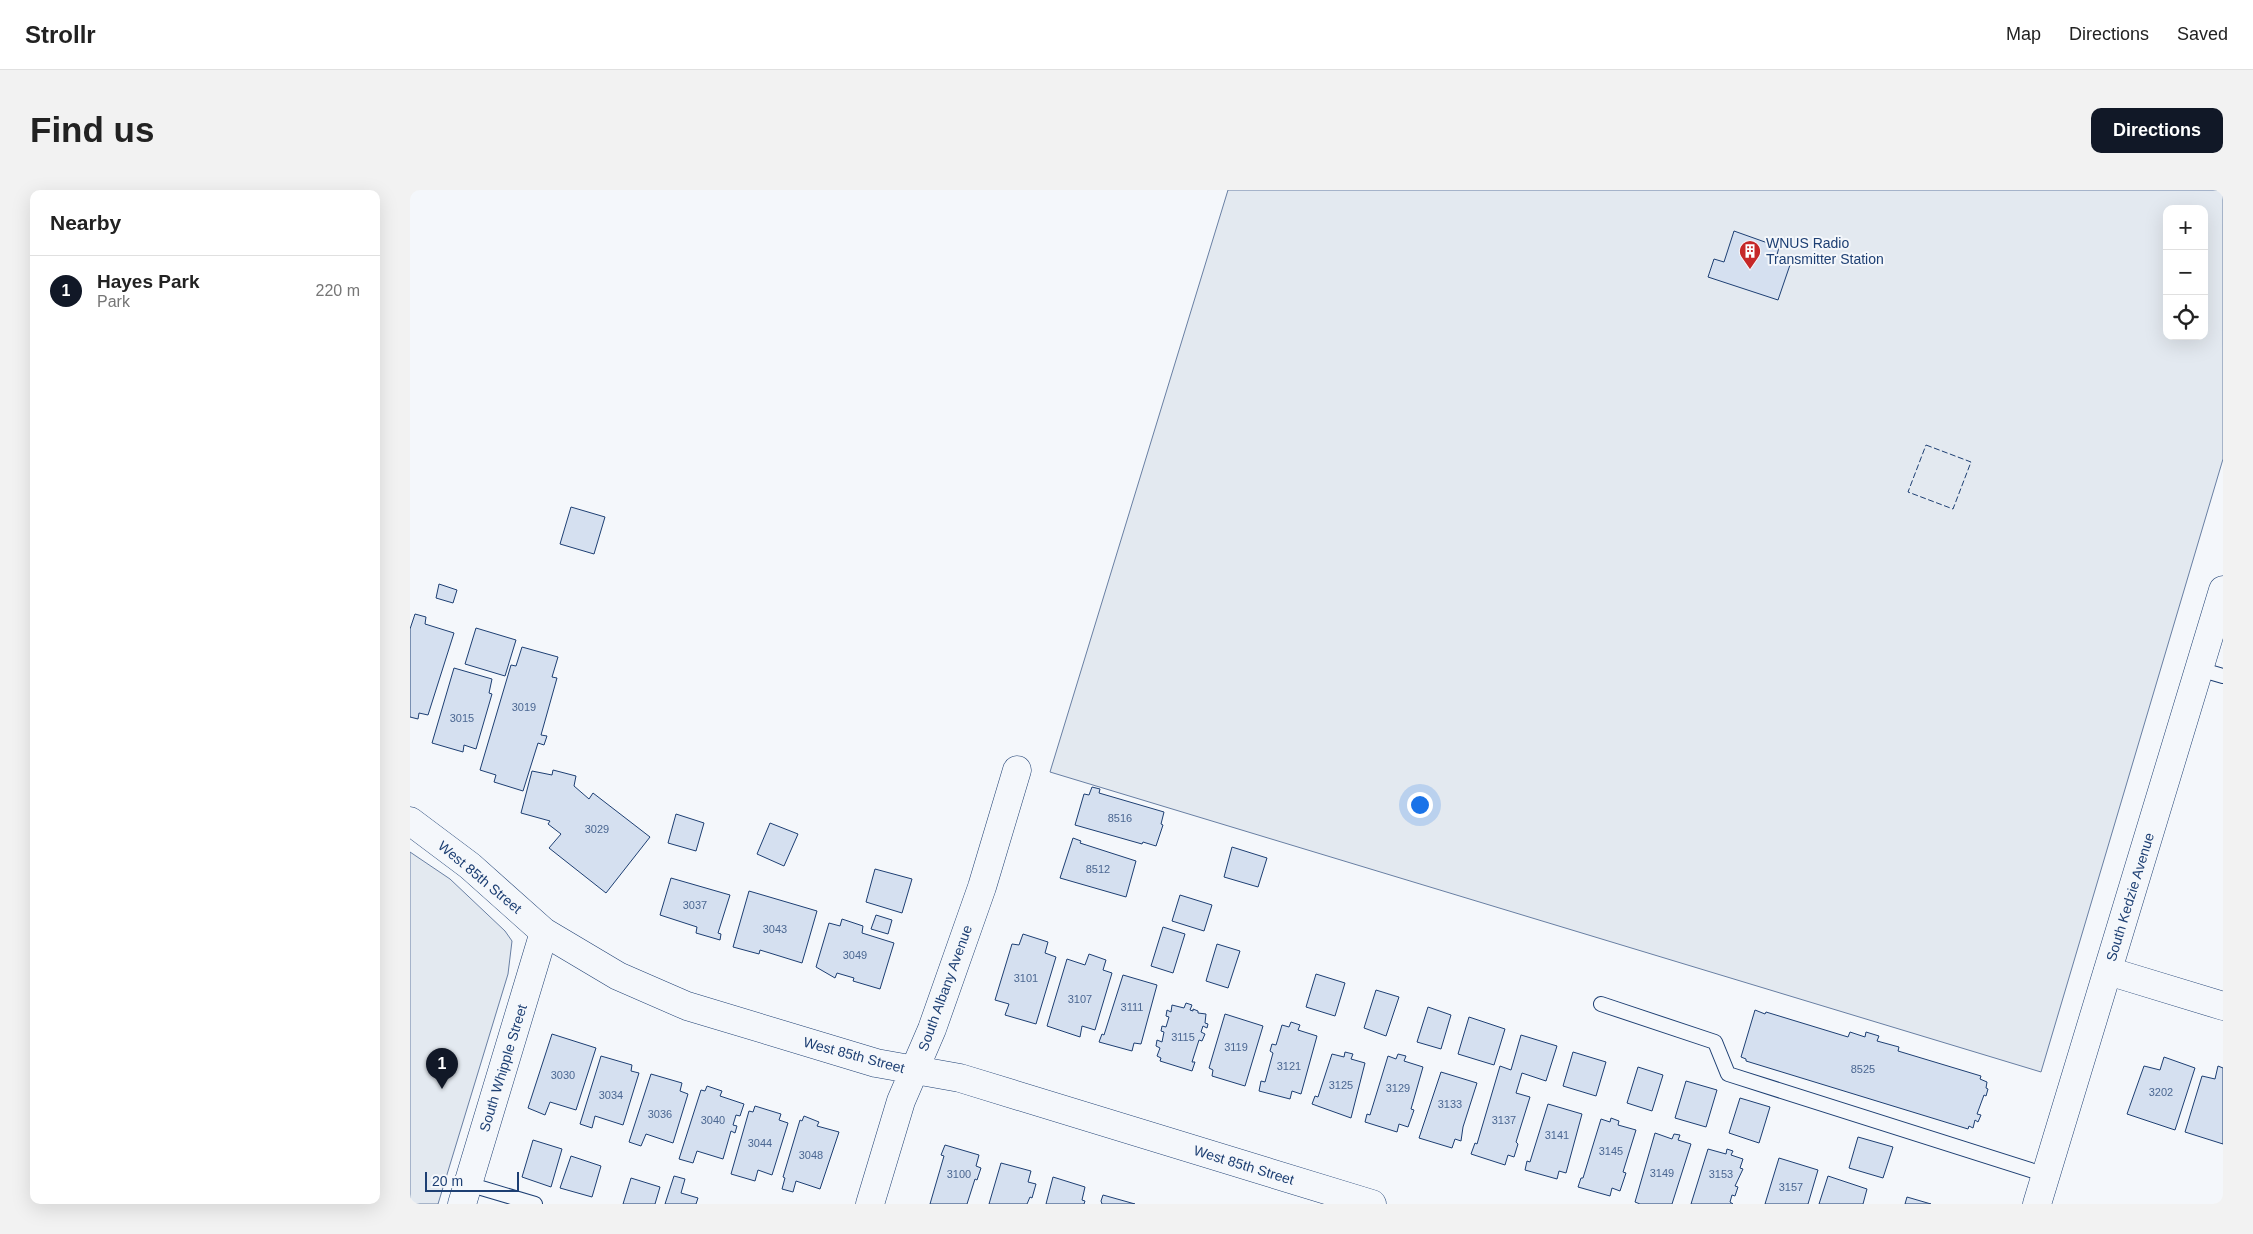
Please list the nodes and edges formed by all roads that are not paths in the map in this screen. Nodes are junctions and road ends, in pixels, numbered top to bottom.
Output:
1 (2223, 590) edge
2 (2211, 672) edge
3 (1017, 770) dead end
4 (410, 821) edge
5 (544, 932) junction
6 (2108, 971) junction
7 (1600, 1004) dead end
8 (2223, 1006) edge
9 (914, 1070) junction
10 (2046, 1175) junction
11 (465, 1194) edge
12 (535, 1204) edge
13 (870, 1204) edge
14 (1372, 1204) edge
15 (2037, 1204) edge

1 - 2 street, South Kedzie Avenue
2 - 6 street, South Kedzie Avenue
3 - 9 street, South Albany Avenue
4 - 5 street, West 85th Street
5 - 9 street, West 85th Street
5 - 11 street, South Whipple Street
6 - 8 street
6 - 10 street, South Kedzie Avenue
7 - 10 lane
9 - 13 street, South Albany Avenue
9 - 14 street, West 85th Street
10 - 15 street, South Kedzie Avenue
11 - 12 lane

